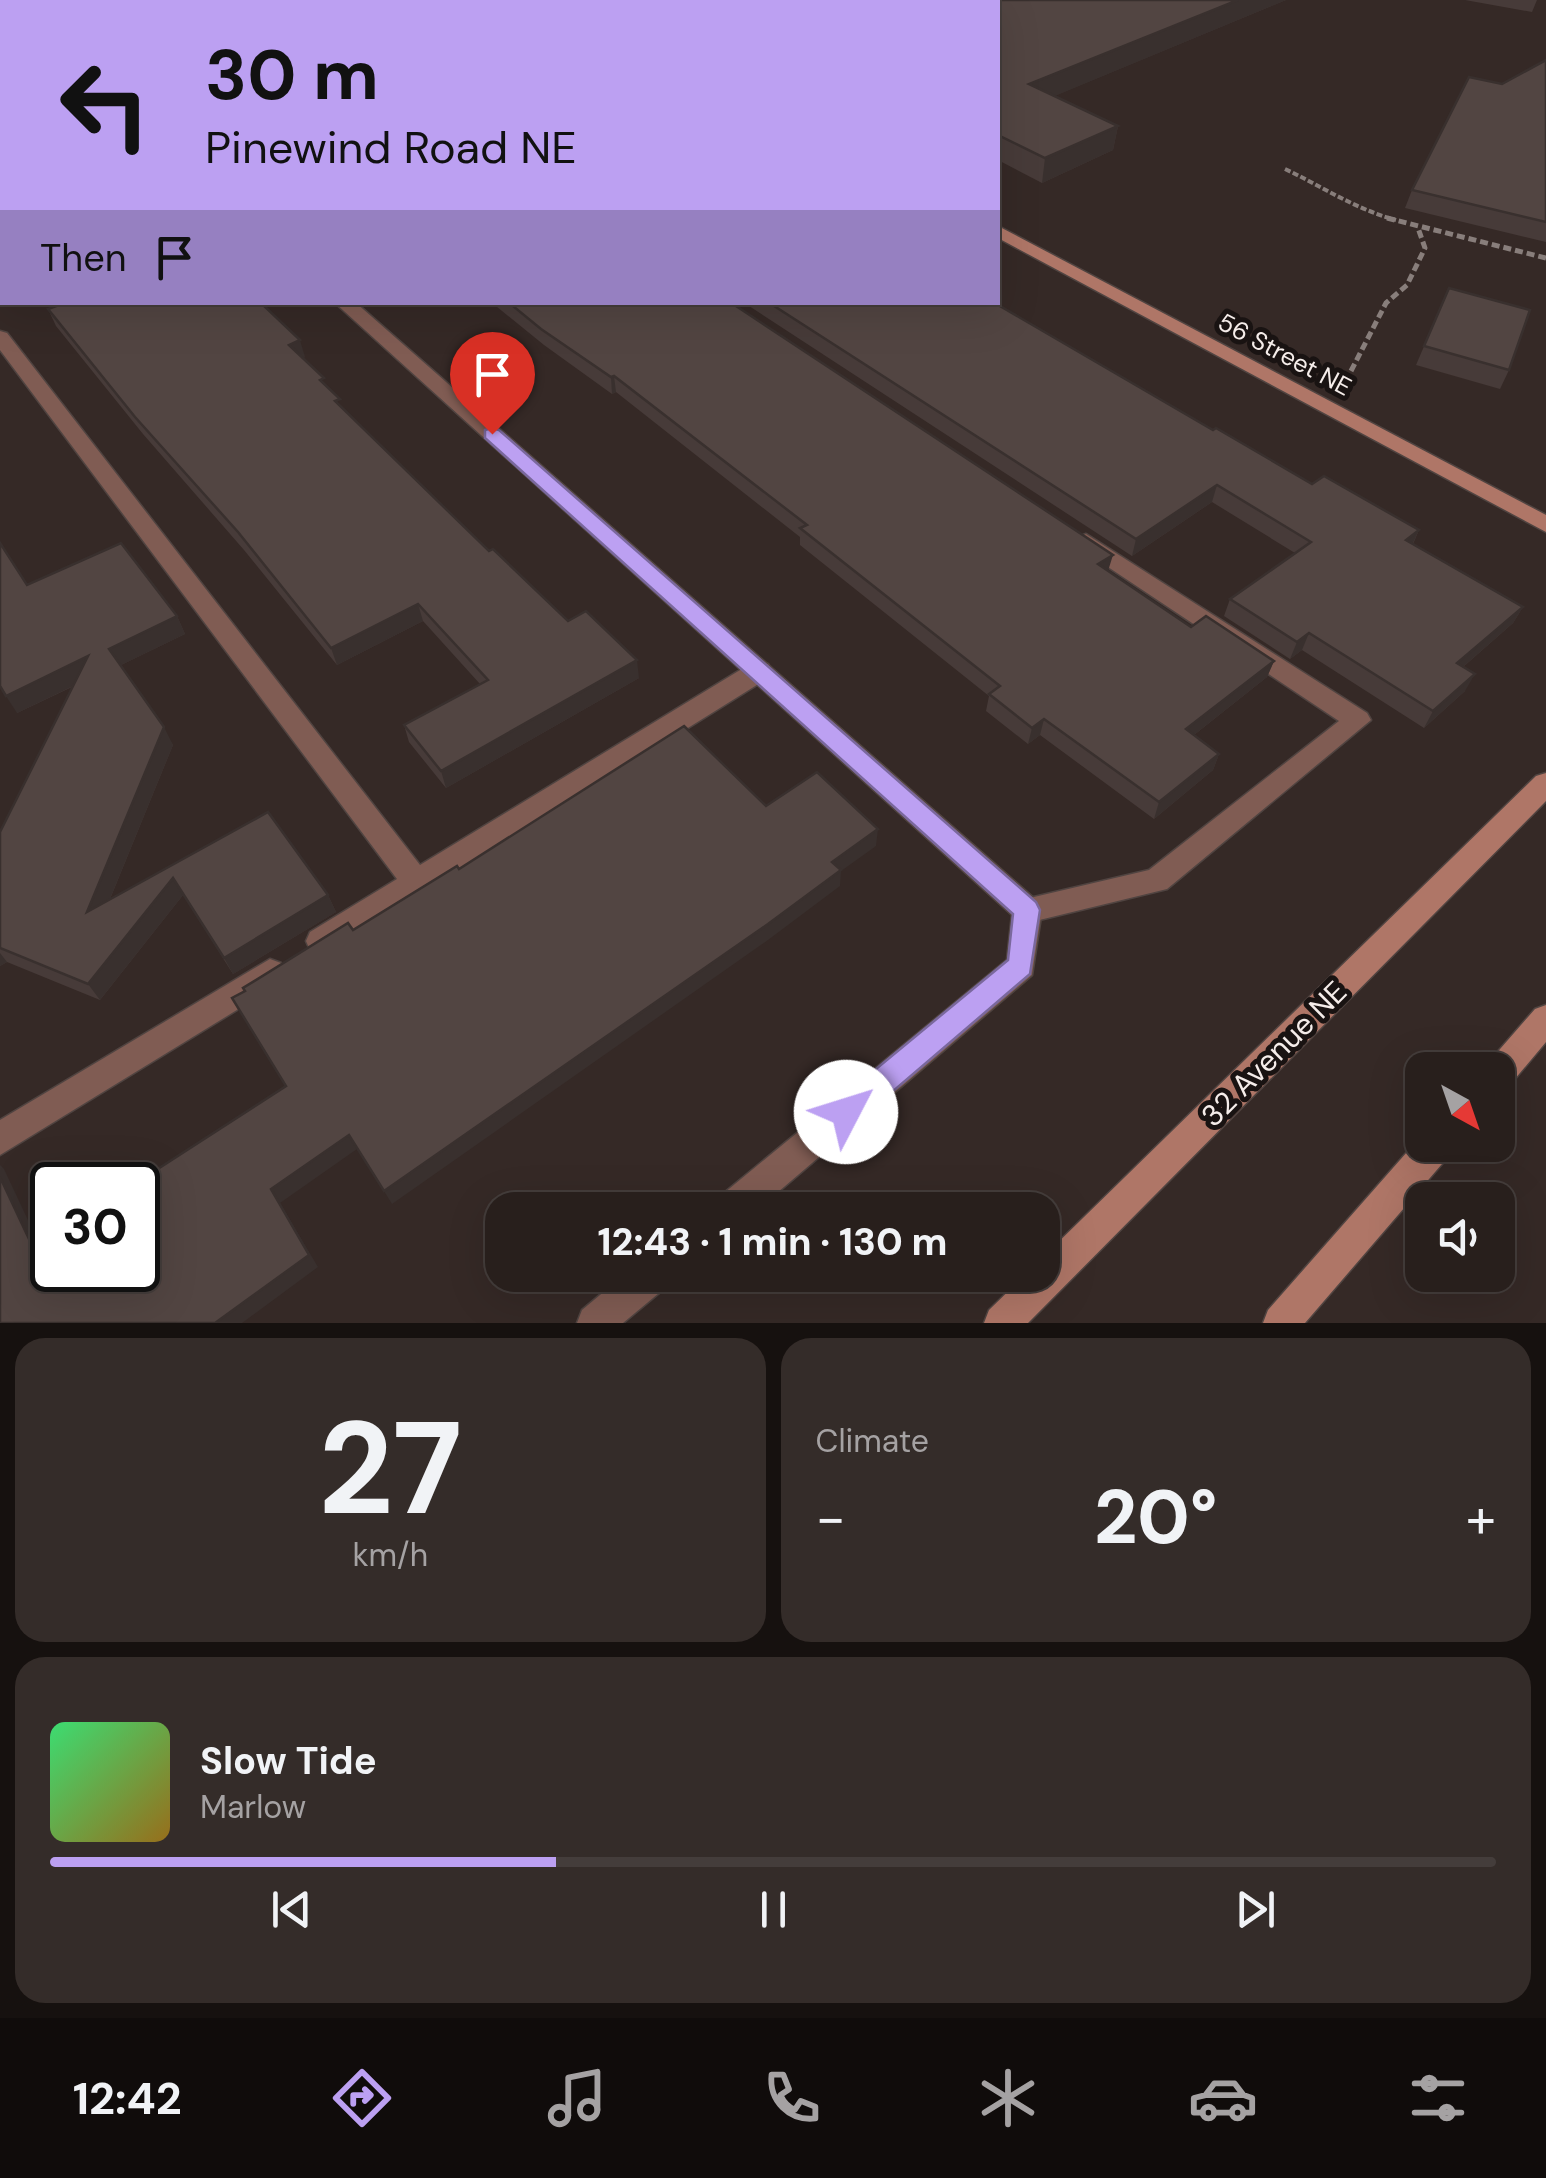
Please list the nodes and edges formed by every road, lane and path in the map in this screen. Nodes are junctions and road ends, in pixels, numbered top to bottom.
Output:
1 (1286, 169) dead end
2 (1418, 227) junction
3 (1000, 232) edge
4 (1546, 258) edge
5 (346, 305) edge
6 (0, 338) edge
7 (1351, 371) dead end
8 (1542, 522) edge
9 (1064, 527) edge
10 (759, 670) junction
11 (1546, 784) edge
12 (416, 882) junction
13 (1027, 910) junction
14 (1546, 1019) edge
15 (1515, 1055) edge
16 (0, 1140) edge
17 (1421, 1162) edge
18 (751, 1192) edge
19 (632, 1292) edge
20 (595, 1323) edge
21 (1002, 1323) edge
22 (1281, 1323) edge

1 - 2 path
2 - 4 path
2 - 7 path
3 - 8 main road, 56 Street NE
5 - 10 street
6 - 12 street
9 - 13 street
10 - 12 street
10 - 13 street
11 - 21 main road, 32 Avenue NE
12 - 16 street
13 - 18 street
14 - 15 main road
17 - 22 main road
19 - 20 street

